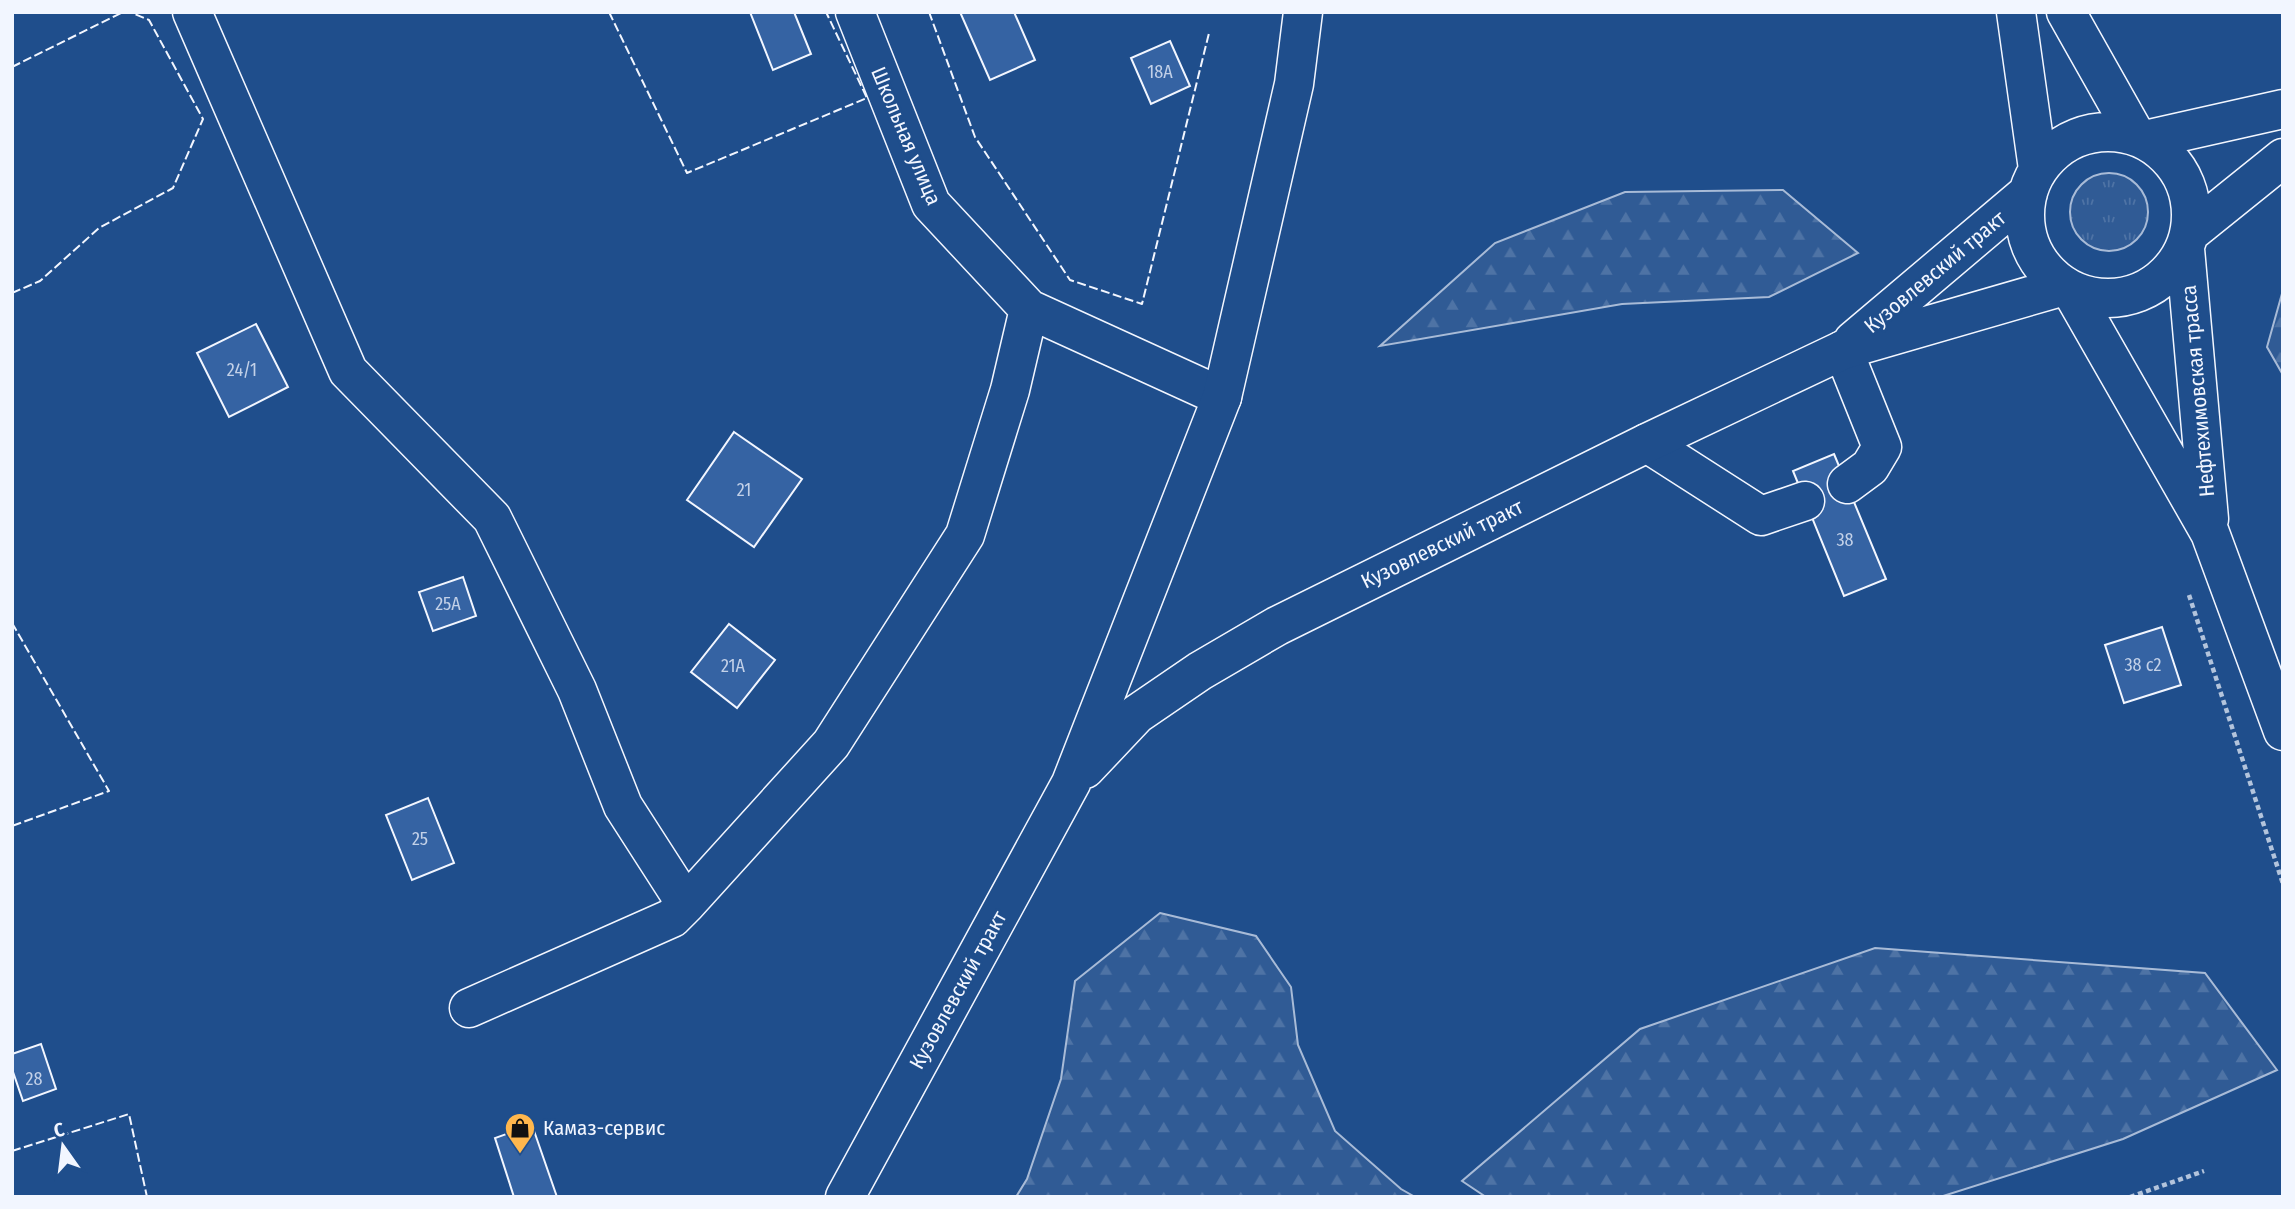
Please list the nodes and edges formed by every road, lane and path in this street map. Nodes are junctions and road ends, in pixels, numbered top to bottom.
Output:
1 (192, 12) edge
2 (855, 12) edge
3 (1303, 12) edge
4 (2016, 12) edge
5 (2066, 12) edge
6 (2283, 108) edge
7 (2141, 138) junction
8 (2283, 158) edge
9 (2033, 181) junction
10 (2188, 241) junction
11 (2068, 288) junction
12 (1029, 309) junction
13 (1843, 350) junction
14 (1222, 397) junction
15 (1647, 443) junction
16 (1847, 484) dead end
17 (1805, 501) dead end
18 (2210, 533) junction
19 (2189, 593) dead end
20 (2283, 731) edge
21 (1072, 783) junction
22 (2283, 884) edge
23 (686, 904) junction
24 (469, 1008) dead end
25 (2204, 1171) dead end
26 (845, 1197) edge
27 (2130, 1197) edge

1 - 23 main road
2 - 12 main road, Школьная улица
3 - 14 main road, Кузовлевский тракт
4 - 9 main road
5 - 7 main road
6 - 7 main road
7 - 9 main road
7 - 10 main road
8 - 10 main road
9 - 11 main road
9 - 13 main road, Кузовлевский тракт
10 - 11 main road
10 - 18 main road, Нефтехимовская трасса
11 - 13 main road, Кузовлевский тракт
11 - 18 main road, Нефтехимовская трасса
12 - 14 main road, Школьная улица
12 - 23 main road
13 - 15 main road, Кузовлевский тракт
13 - 16 main road
14 - 21 main road, Кузовлевский тракт
15 - 17 main road
15 - 21 main road, Кузовлевский тракт
18 - 20 main road, Нефтехимовская трасса
19 - 22 path
21 - 26 main road, Кузовлевский тракт
23 - 24 main road
25 - 27 path

